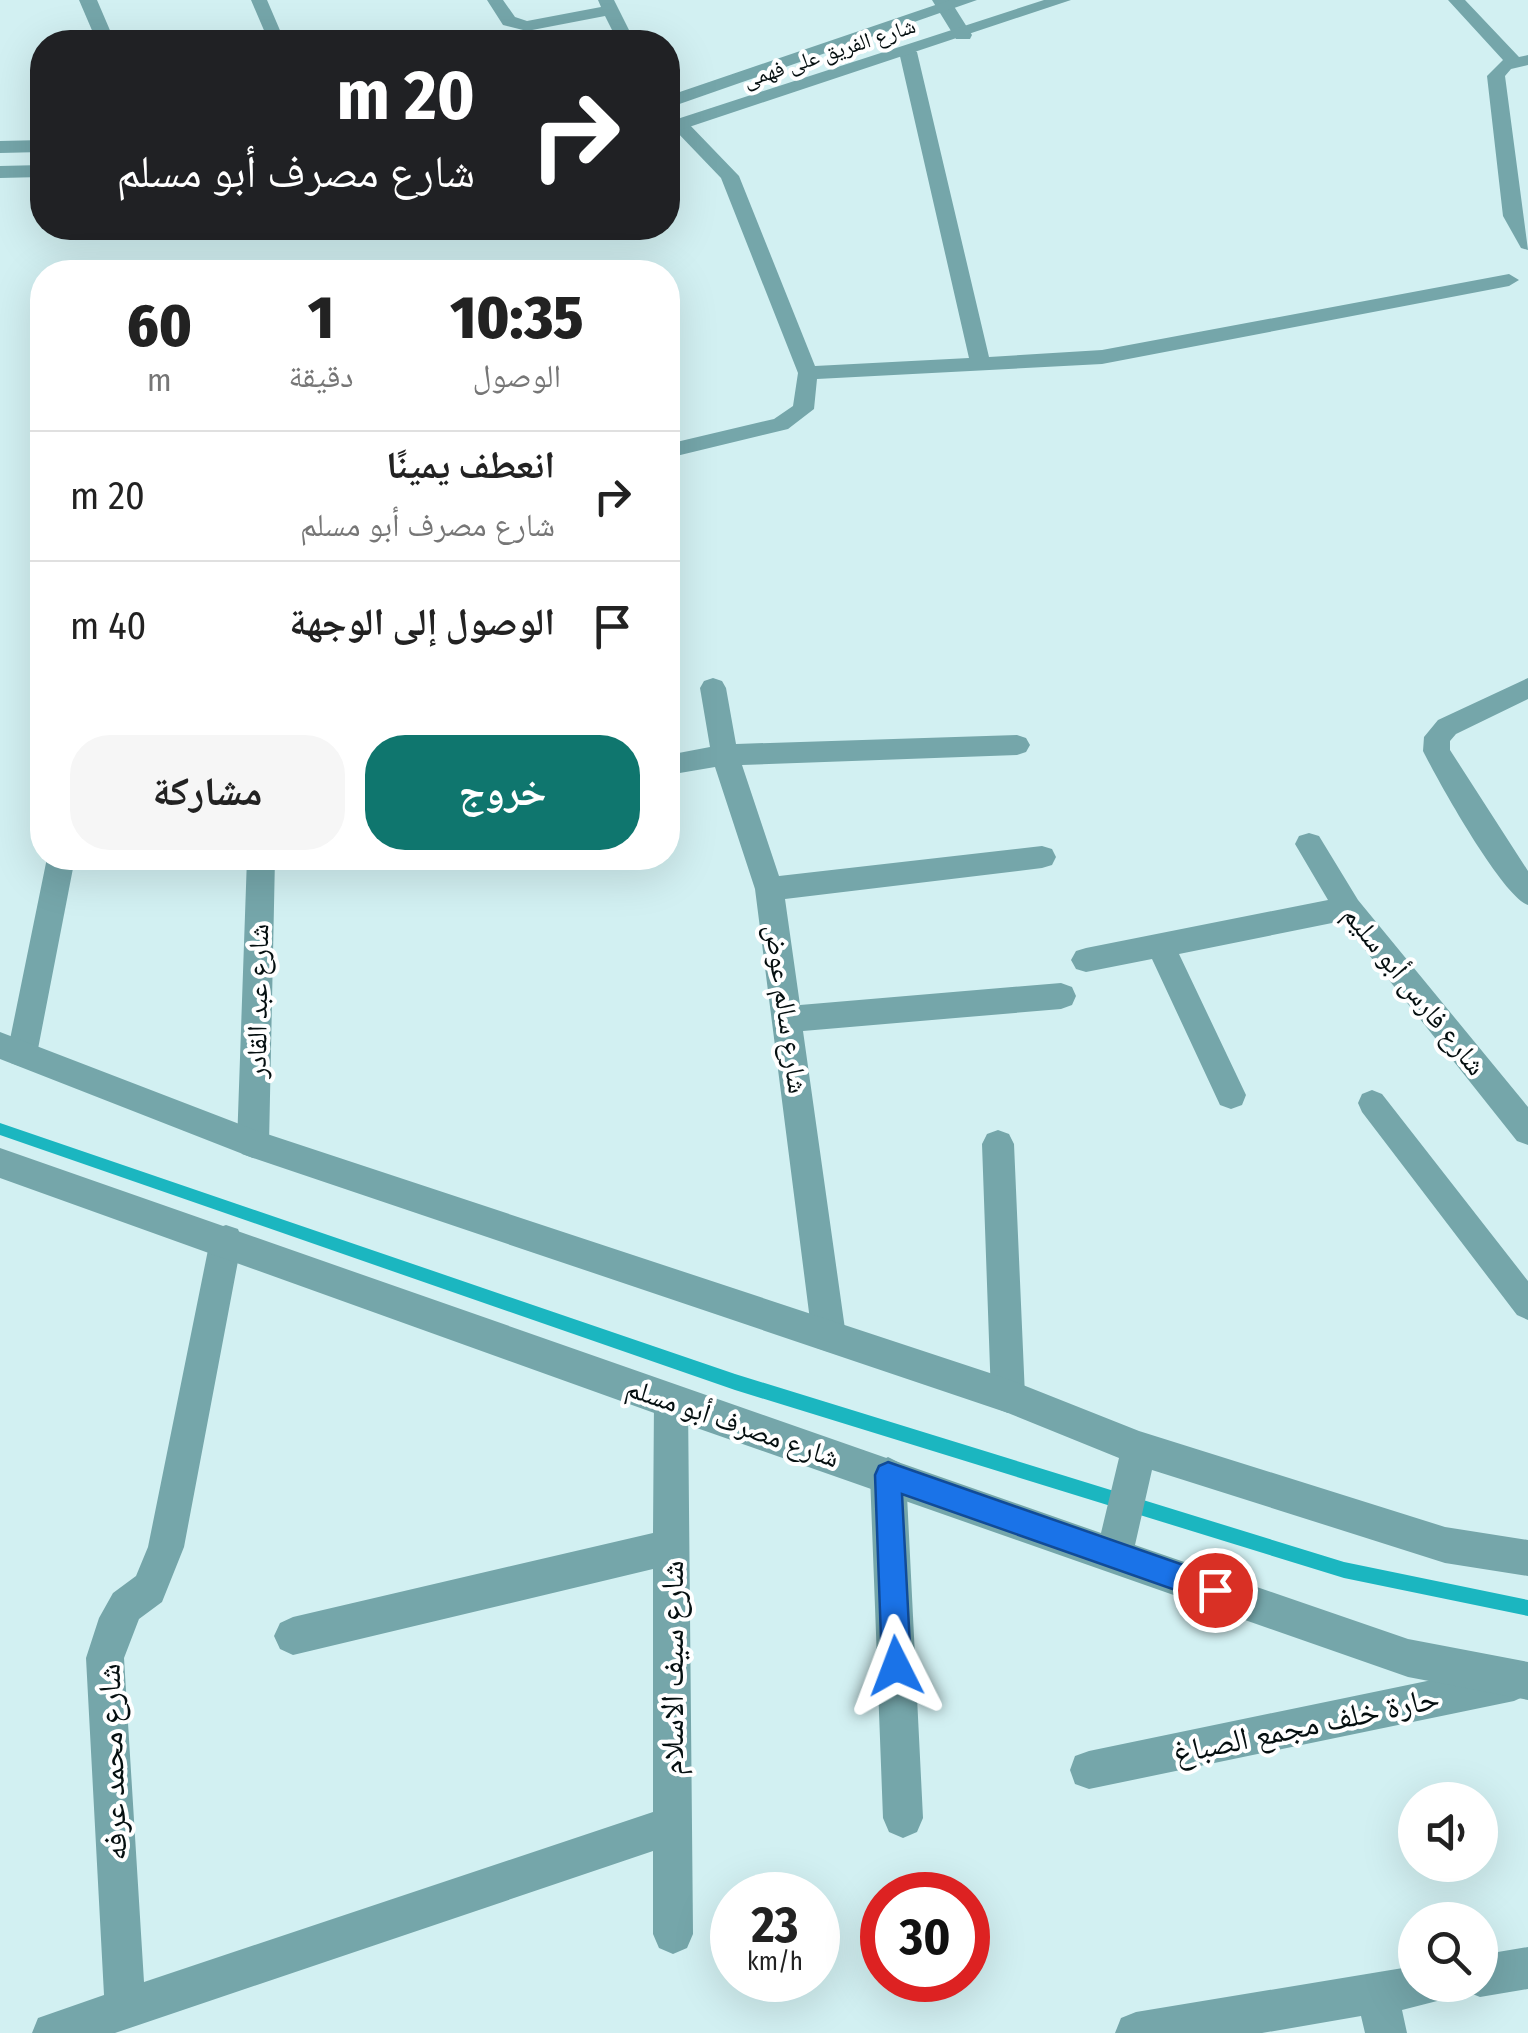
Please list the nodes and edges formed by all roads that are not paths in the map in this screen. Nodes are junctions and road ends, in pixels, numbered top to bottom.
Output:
1 (88, 0) edge
2 (260, 0) edge
3 (495, 0) edge
4 (968, 0) edge
5 (1062, 0) edge
6 (1456, 0) edge
7 (943, 4) edge
8 (608, 5) edge
9 (101, 30) edge
10 (272, 30) edge
11 (620, 30) edge
12 (963, 35) junction
13 (908, 52) junction
14 (1521, 61) edge
15 (680, 98) edge
16 (680, 125) edge
17 (680, 132) edge
18 (30, 146) edge
19 (0, 147) edge
20 (30, 171) edge
21 (0, 172) edge
22 (1528, 244) edge
23 (1509, 280) dead end
24 (980, 362) junction
25 (808, 372) junction
26 (680, 448) edge
27 (713, 688) dead end
28 (1528, 688) edge
29 (1017, 745) dead end
30 (725, 756) junction
31 (680, 764) edge
32 (1309, 844) dead end
33 (1042, 857) dead end
34 (57, 870) edge
35 (261, 870) edge
36 (769, 888) junction
37 (1528, 893) edge
38 (1348, 908) junction
39 (1160, 945) junction
40 (1086, 960) dead end
41 (1062, 996) dead end
42 (790, 1019) junction
43 (11, 1050) edge
44 (1231, 1095) dead end
45 (1372, 1103) dead end
46 (1528, 1131) edge
47 (254, 1144) junction
48 (998, 1144) dead end
49 (0, 1162) edge
50 (226, 1240) junction
51 (1528, 1305) edge
52 (829, 1336) junction
53 (1008, 1396) junction
54 (670, 1402) junction
55 (1138, 1450) junction
56 (888, 1475) junction
57 (672, 1546) junction
58 (1116, 1546) junction
59 (1528, 1558) edge
60 (293, 1636) dead end
61 (1525, 1681) edge
62 (1090, 1770) dead end
63 (903, 1818) dead end
64 (672, 1825) junction
65 (673, 1934) dead end
66 (1528, 1968) edge
67 (1498, 1973) edge
68 (124, 2009) junction
69 (1381, 2013) edge
70 (54, 2033) edge
71 (1136, 2033) edge

1 - 9 street
2 - 10 lane
3 - 8 lane
4 - 7 street, شارع الفريق على فهمى
5 - 12 street, شارع الفريق على فهمى
6 - 14 lane
7 - 12 street
7 - 15 street, شارع الفريق على فهمى
8 - 11 lane
12 - 13 street, شارع الفريق على فهمى
13 - 16 street, شارع الفريق على فهمى
13 - 24 lane
14 - 22 lane
17 - 25 lane
18 - 19 street
20 - 21 street
23 - 24 lane
24 - 25 lane
25 - 26 lane
27 - 30 street, شارع سالم عوض
28 - 37 street
29 - 30 street
30 - 31 street
30 - 36 street, شارع سالم عوض
32 - 38 street, شارع فارس أبو سليم
33 - 36 street
34 - 43 street
35 - 47 street, شارع عبد القادر
36 - 42 street, شارع سالم عوض
38 - 39 street
38 - 46 street, شارع فارس أبو سليم
39 - 40 street
39 - 44 street
41 - 42 street
42 - 52 street, شارع سالم عوض
43 - 47 street
45 - 51 lane
47 - 52 street
48 - 53 street
49 - 50 street, شارع مصرف أبو مسلم
50 - 54 street, شارع مصرف أبو مسلم
50 - 68 street, شارع محمد عرفه
52 - 53 street
53 - 55 street
54 - 56 street, شارع مصرف أبو مسلم
54 - 57 street, شارع سيف الاسلام
55 - 58 street
55 - 59 street
56 - 58 street, شارع مصرف أبو مسلم
56 - 63 street
57 - 60 street
57 - 64 street, شارع سيف الاسلام
58 - 61 street, شارع مصرف أبو مسلم
61 - 62 street, حارة خلف مجمع الصباغ
64 - 65 street, شارع سيف الاسلام
64 - 68 street
66 - 67 street
68 - 70 street
69 - 71 street

